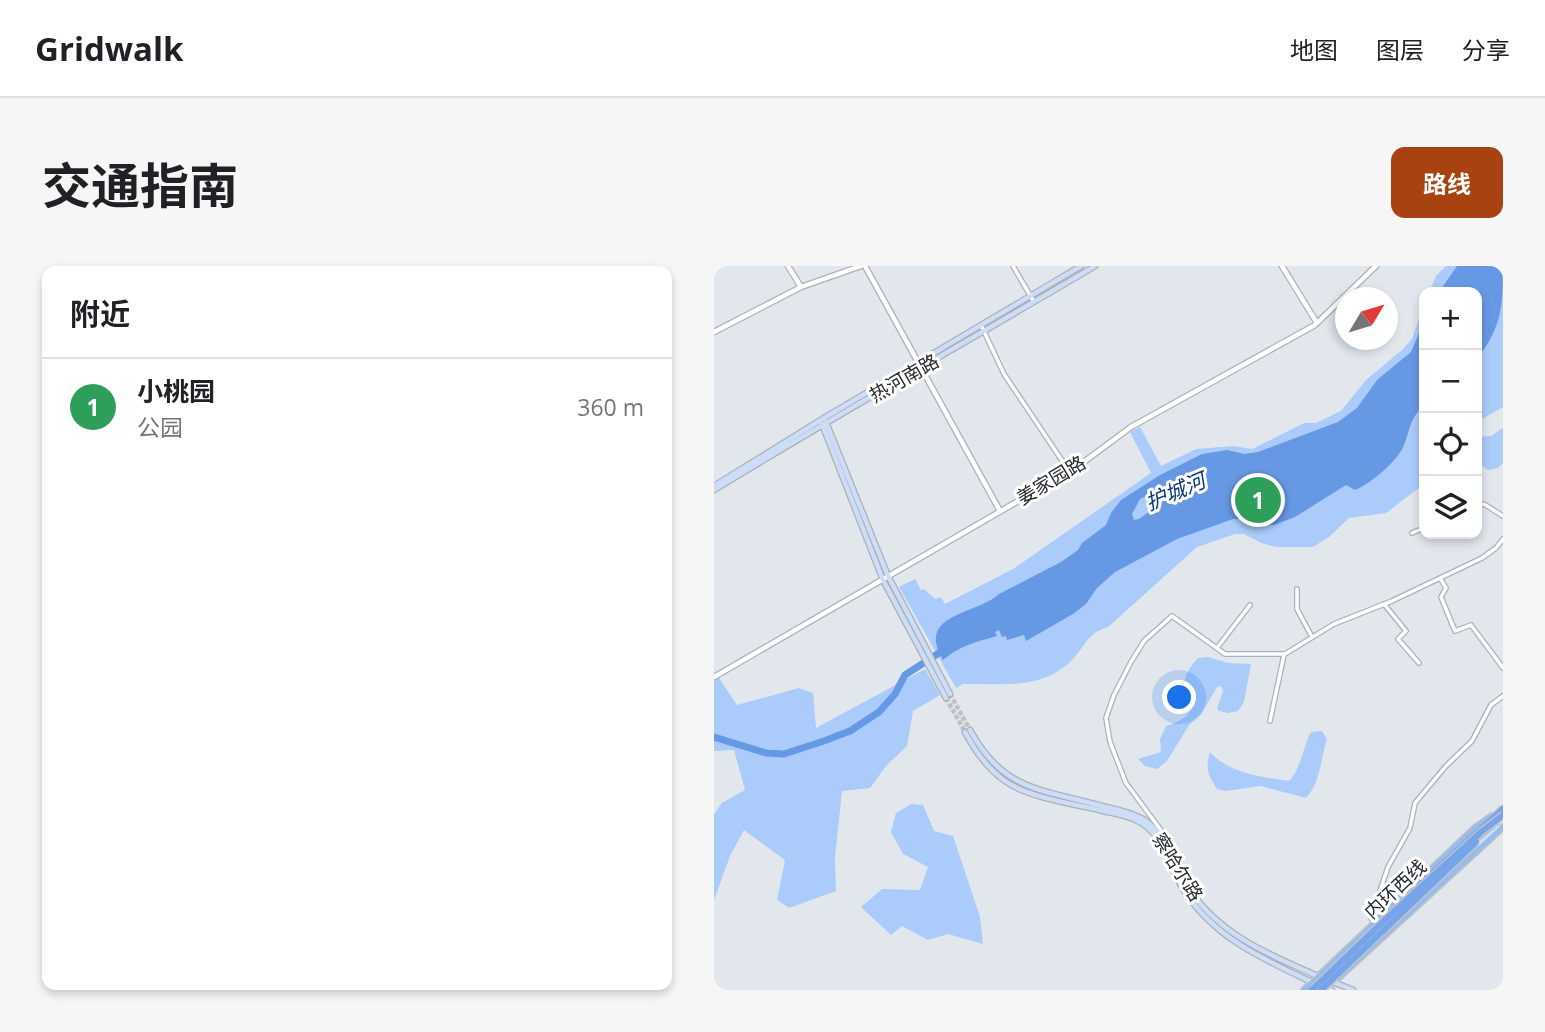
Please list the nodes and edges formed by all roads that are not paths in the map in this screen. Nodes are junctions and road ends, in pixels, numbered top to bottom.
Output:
1 (788, 266) edge
2 (863, 266) edge
3 (1013, 266) edge
4 (1081, 266) edge
5 (1095, 266) edge
6 (1282, 266) edge
7 (1376, 266) edge
8 (801, 288) junction
9 (1030, 296) junction
10 (1034, 302) junction
11 (1317, 323) junction
12 (981, 325) junction
13 (714, 332) edge
14 (984, 332) junction
15 (918, 362) junction
16 (921, 369) junction
17 (823, 421) junction
18 (1069, 471) junction
19 (714, 488) edge
20 (1482, 504) edge
21 (1000, 511) junction
22 (1503, 516) edge
23 (1419, 530) edge
24 (1412, 533) dead end
25 (1503, 539) edge
26 (885, 578) junction
27 (1440, 578) junction
28 (1297, 589) dead end
29 (1384, 604) junction
30 (1250, 605) dead end
31 (1312, 637) junction
32 (1217, 649) junction
33 (1284, 654) junction
34 (1419, 663) dead end
35 (1503, 668) edge
36 (714, 677) edge
37 (948, 696) tunnel mouth
38 (1503, 696) edge
39 (1270, 721) dead end
40 (967, 731) tunnel mouth
41 (1503, 809) edge
42 (1503, 822) edge
43 (1174, 869) junction
44 (1389, 920) junction
45 (1374, 923) junction
46 (1318, 976) junction
47 (1312, 982) junction
48 (1333, 982) junction
49 (1304, 990) edge
50 (1312, 990) edge
51 (1326, 990) edge
52 (1353, 990) edge

1 - 8 street
2 - 8 street
2 - 15 street
3 - 9 street
4 - 9 main road, 热河南路
5 - 10 main road, 热河南路
6 - 11 street
7 - 11 street, 姜家园路
8 - 13 street
9 - 10 street
9 - 12 main road, 热河南路
10 - 14 main road, 热河南路
11 - 18 street, 姜家园路
12 - 14 street
12 - 15 main road, 热河南路
14 - 16 main road, 热河南路
14 - 18 street
15 - 16 street
15 - 17 main road, 热河南路
16 - 17 main road, 热河南路
16 - 21 street
17 - 19 main road, 热河南路
17 - 26 main road
18 - 21 street, 姜家园路
20 - 22 street
21 - 26 street, 姜家园路
23 - 24 street
25 - 27 street
26 - 36 street, 姜家园路
26 - 37 main road
27 - 29 street
27 - 35 street
28 - 31 street
29 - 31 street
29 - 34 street
30 - 32 street
31 - 33 street
32 - 33 street
32 - 43 street
33 - 39 street
38 - 45 street
40 - 43 main road, 察哈尔路
41 - 44 highway, bridge
41 - 45 main road
42 - 44 highway, 内环西线, bridge
42 - 48 main road
43 - 46 main road, 察哈尔路
43 - 47 main road, 察哈尔路
44 - 50 highway, 内环西线, bridge
44 - 51 highway, 内环西线, bridge
45 - 46 main road
46 - 47 main road
46 - 48 main road, 察哈尔路
47 - 49 main road
47 - 51 main road, 察哈尔路
48 - 51 main road
48 - 52 main road, 察哈尔路

